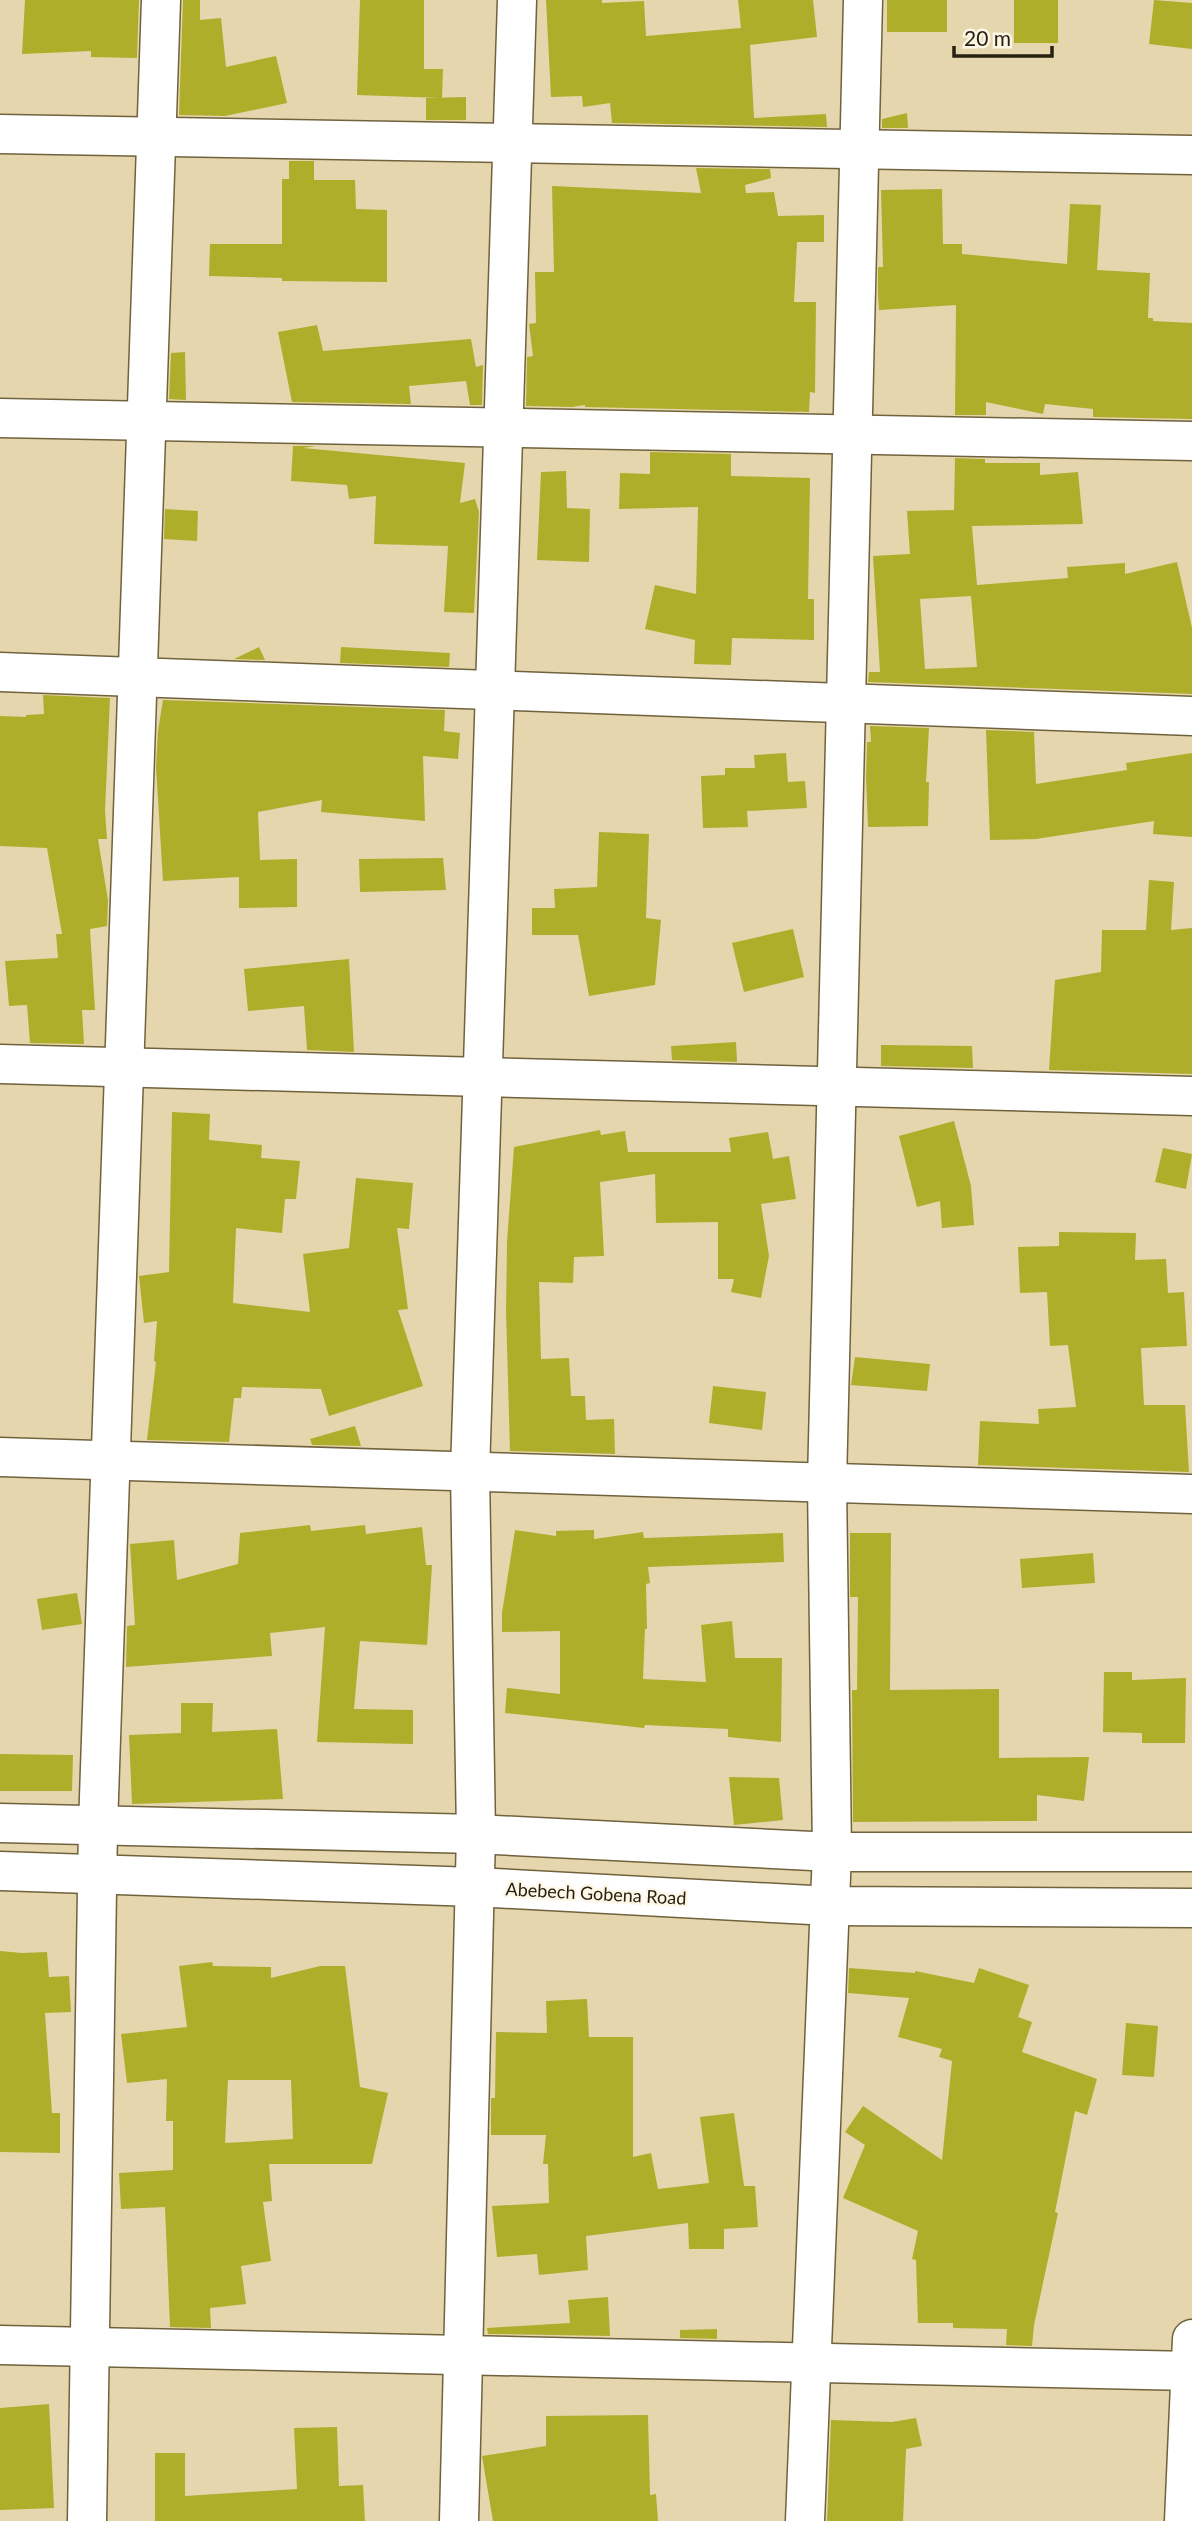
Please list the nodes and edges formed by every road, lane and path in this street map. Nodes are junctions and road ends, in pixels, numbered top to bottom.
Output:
1 (161, 0) edge
2 (517, 0) edge
3 (863, 0) edge
4 (0, 134) edge
5 (157, 137) junction
6 (513, 143) junction
7 (860, 149) junction
8 (1192, 155) edge
9 (0, 418) edge
10 (147, 421) junction
11 (503, 427) junction
12 (853, 434) junction
13 (1192, 441) edge
14 (0, 672) edge
15 (138, 677) junction
16 (495, 691) junction
17 (846, 705) junction
18 (1192, 716) edge
19 (0, 1064) edge
20 (124, 1067) junction
21 (482, 1077) junction
22 (837, 1087) junction
23 (1192, 1096) edge
24 (0, 1457) edge
25 (110, 1461) junction
26 (470, 1472) junction
27 (827, 1483) junction
28 (1192, 1494) edge
29 (0, 1824) edge
30 (98, 1826) junction
31 (476, 1835) junction
32 (832, 1852) junction
33 (1192, 1852) edge
34 (0, 1871) edge
35 (97, 1873) junction
36 (475, 1887) junction
37 (830, 1906) junction
38 (1192, 1908) edge
39 (0, 2345) edge
40 (90, 2347) junction
41 (463, 2355) junction
42 (1191, 2360) edge
43 (811, 2362) junction
44 (87, 2521) edge
45 (459, 2521) edge
46 (805, 2521) edge
47 (1184, 2521) edge

1 - 5 street
2 - 6 street
3 - 7 street
4 - 5 street
5 - 6 street
5 - 10 street
6 - 7 street
6 - 11 street
7 - 8 street
7 - 12 street
9 - 10 street
10 - 11 street
10 - 15 street
11 - 12 street
11 - 16 street
12 - 13 street
12 - 17 street
14 - 15 street
15 - 16 street
15 - 20 street
16 - 17 street
16 - 21 street
17 - 18 street
17 - 22 street
19 - 20 street
20 - 21 street
20 - 25 street
21 - 22 street
21 - 26 street
22 - 23 street
22 - 27 street
24 - 25 street
25 - 26 street
25 - 30 street
26 - 27 street
26 - 31 street
27 - 28 street
27 - 32 street
29 - 30 street
30 - 31 street
30 - 35 street
31 - 32 street
31 - 36 street
32 - 33 street
32 - 37 street
34 - 35 street, Abebech Gobena Road
35 - 36 street, Abebech Gobena Road
35 - 40 street
36 - 37 street, Abebech Gobena Road
36 - 41 street
37 - 38 street, Abebech Gobena Road
37 - 43 street
39 - 40 street
40 - 41 street
40 - 44 street
41 - 43 street
41 - 45 street
42 - 43 street
42 - 47 street
43 - 46 street

